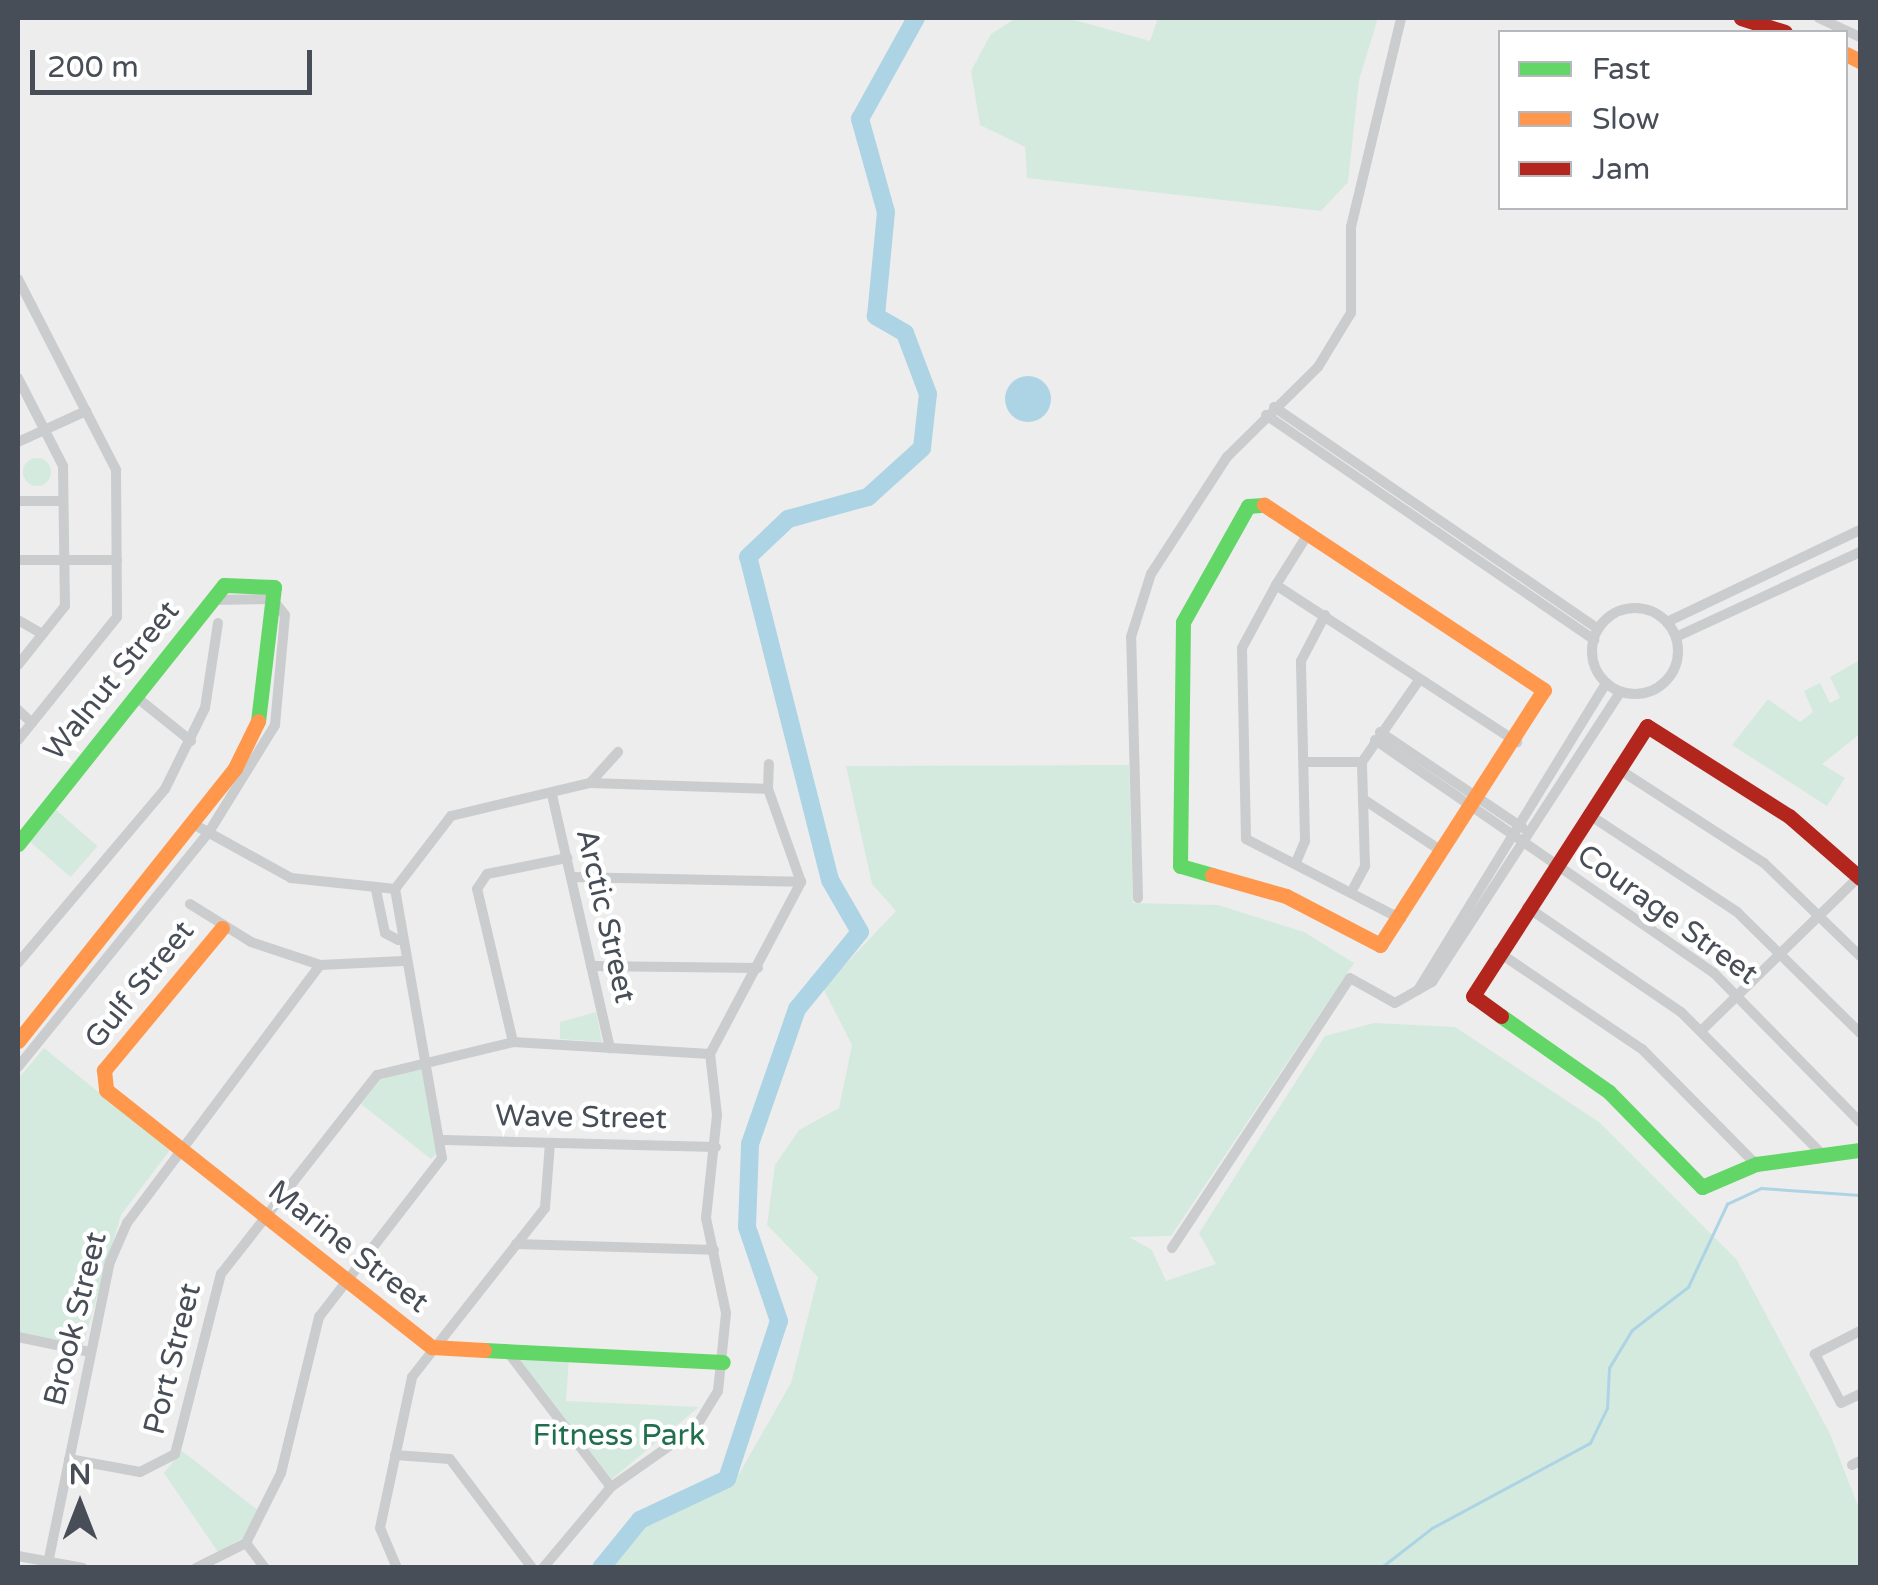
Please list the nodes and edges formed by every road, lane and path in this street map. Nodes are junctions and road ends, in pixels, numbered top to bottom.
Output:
1 (1402, 18) edge
2 (1740, 18) edge
3 (1819, 18) edge
4 (1779, 30) edge
5 (1846, 30) edge
6 (18, 279) edge
7 (18, 378) edge
8 (21, 391) edge
9 (86, 411) junction
10 (1270, 411) junction
11 (45, 430) junction
12 (18, 442) edge
13 (18, 500) edge
14 (64, 501) junction
15 (1860, 530) edge
16 (1308, 534) junction
17 (1860, 552) edge
18 (1806, 556) junction
19 (18, 560) edge
20 (64, 560) junction
21 (117, 560) junction
22 (1773, 572) junction
23 (1814, 573) junction
24 (1276, 584) junction
25 (1780, 588) junction
26 (1325, 615) junction
27 (18, 620) edge
28 (1667, 622) junction
29 (218, 623) dead end
30 (42, 634) junction
31 (1596, 634) junction
32 (1676, 638) junction
33 (18, 665) edge
34 (1420, 679) junction
35 (1606, 683) junction
36 (1620, 692) junction
37 (135, 696) junction
38 (18, 710) edge
39 (32, 723) junction
40 (1378, 736) junction
41 (18, 740) edge
42 (191, 742) junction
43 (1517, 742) junction
44 (618, 752) dead end
45 (1304, 762) junction
46 (1362, 762) junction
47 (769, 764) dead end
48 (1616, 768) junction
49 (590, 783) junction
50 (768, 789) junction
51 (552, 795) junction
52 (1363, 799) junction
53 (1476, 804) junction
54 (1587, 813) junction
55 (202, 829) junction
56 (1520, 832) junction
57 (18, 844) edge
58 (1444, 853) junction
59 (567, 858) junction
60 (1298, 860) junction
61 (1553, 862) junction
62 (1860, 876) edge
63 (571, 878) junction
64 (801, 882) junction
65 (1354, 887) junction
66 (396, 888) junction
67 (376, 890) junction
68 (1138, 898) dead end
69 (190, 904) dead end
70 (1526, 907) junction
71 (1821, 914) junction
72 (1402, 919) junction
73 (222, 928) junction
74 (398, 940) junction
75 (1498, 952) junction
76 (1782, 952) junction
77 (1860, 956) edge
78 (403, 962) junction
79 (18, 963) edge
80 (320, 965) junction
81 (591, 966) junction
82 (758, 968) junction
83 (1740, 996) junction
84 (1700, 1031) junction
85 (1860, 1033) edge
86 (18, 1041) edge
87 (512, 1042) junction
88 (610, 1048) junction
89 (710, 1054) junction
90 (427, 1062) junction
91 (18, 1067) edge
92 (102, 1078) joint
93 (1860, 1122) edge
94 (446, 1140) junction
95 (550, 1142) junction
96 (716, 1147) junction
97 (180, 1149) junction
98 (1860, 1150) edge
99 (1822, 1154) junction
100 (1756, 1164) junction
101 (263, 1215) junction
102 (516, 1244) junction
103 (1172, 1248) dead end
104 (714, 1250) junction
105 (348, 1282) junction
106 (1860, 1331) edge
107 (18, 1338) edge
108 (432, 1348) junction
109 (507, 1351) junction
110 (90, 1352) junction
111 (723, 1362) junction
112 (1860, 1394) edge
113 (396, 1455) junction
114 (69, 1459) junction
115 (611, 1487) junction
116 (246, 1543) junction
117 (18, 1556) edge
118 (48, 1565) edge
119 (84, 1568) edge
120 (196, 1568) edge
121 (266, 1568) edge
122 (397, 1568) edge
123 (532, 1568) edge
124 (543, 1568) edge

1 - 10 street
2 - 4 street
3 - 5 street
6 - 9 street
7 - 8 street
8 - 11 street
9 - 11 street
9 - 21 street
10 - 31 street
10 - 68 street
11 - 12 street
11 - 14 street
13 - 14 street
14 - 20 street
15 - 18 street
16 - 24 street
16 - 43 street
16 - 72 street
17 - 23 street
18 - 22 street
18 - 23 street
19 - 20 street
20 - 21 street
20 - 30 street
21 - 39 street
22 - 25 street
22 - 28 street
23 - 25 street
24 - 26 street
24 - 60 street
25 - 32 street
26 - 34 street
26 - 45 street
27 - 30 street
28 - 31 street
28 - 32 street
29 - 42 street
30 - 33 street
31 - 35 street
32 - 36 street
34 - 40 street
34 - 43 street
35 - 36 street
35 - 56 street
36 - 56 street
37 - 42 street
37 - 55 street, Walnut Street
37 - 57 street, Walnut Street
38 - 39 street
39 - 41 street
40 - 46 street
40 - 53 street, Courage Street
42 - 79 street
43 - 53 street
44 - 49 street
45 - 46 street
45 - 60 street
46 - 52 street
47 - 50 street
48 - 54 street
48 - 62 street
48 - 71 street
49 - 50 street
49 - 51 street
50 - 64 street
51 - 59 street, Arctic Street
51 - 66 street
52 - 58 street
52 - 65 street
53 - 56 street, Courage Street
53 - 58 street
54 - 61 street
54 - 76 street
55 - 67 street
55 - 86 street
55 - 91 street
56 - 61 street, Courage Street
56 - 103 street
58 - 72 street
59 - 63 street, Arctic Street
59 - 87 street
60 - 65 street
61 - 70 street
61 - 83 street, Courage Street
62 - 71 street
63 - 64 street
63 - 81 street, Arctic Street
64 - 82 street
65 - 72 street
66 - 67 street
66 - 74 street
67 - 74 street
69 - 73 street
70 - 75 street
70 - 84 street
71 - 76 street
71 - 77 street
73 - 80 street
73 - 92 street, Gulf Street
74 - 78 street
75 - 100 street
75 - 100 street
76 - 83 street
76 - 85 street
78 - 80 street
78 - 90 street
80 - 97 street, Brook Street
81 - 82 street
81 - 88 street, Arctic Street
82 - 89 street
83 - 84 street
83 - 93 street, Courage Street
84 - 99 street
87 - 88 street, Port Street
87 - 90 street, Port Street
88 - 89 street, Port Street
89 - 96 street
90 - 94 street
90 - 101 street, Port Street
92 - 97 street, Marine Street
94 - 95 street, Wave Street
94 - 105 street
95 - 96 street, Wave Street
95 - 102 street
96 - 104 street
97 - 101 street, Marine Street
97 - 110 street, Brook Street
98 - 99 street
99 - 100 street
101 - 105 street, Marine Street
101 - 114 street, Port Street
102 - 104 street
102 - 108 street
104 - 111 street
105 - 108 street, Marine Street
105 - 116 street
106 - 112 street
107 - 110 street
108 - 109 street, Marine Street
108 - 113 street
109 - 111 street, Marine Street
109 - 115 street
110 - 114 street, Brook Street
111 - 115 street
113 - 122 street
113 - 123 street
114 - 118 street, Brook Street
115 - 124 street
116 - 120 street
116 - 121 street
117 - 118 street
118 - 119 street

